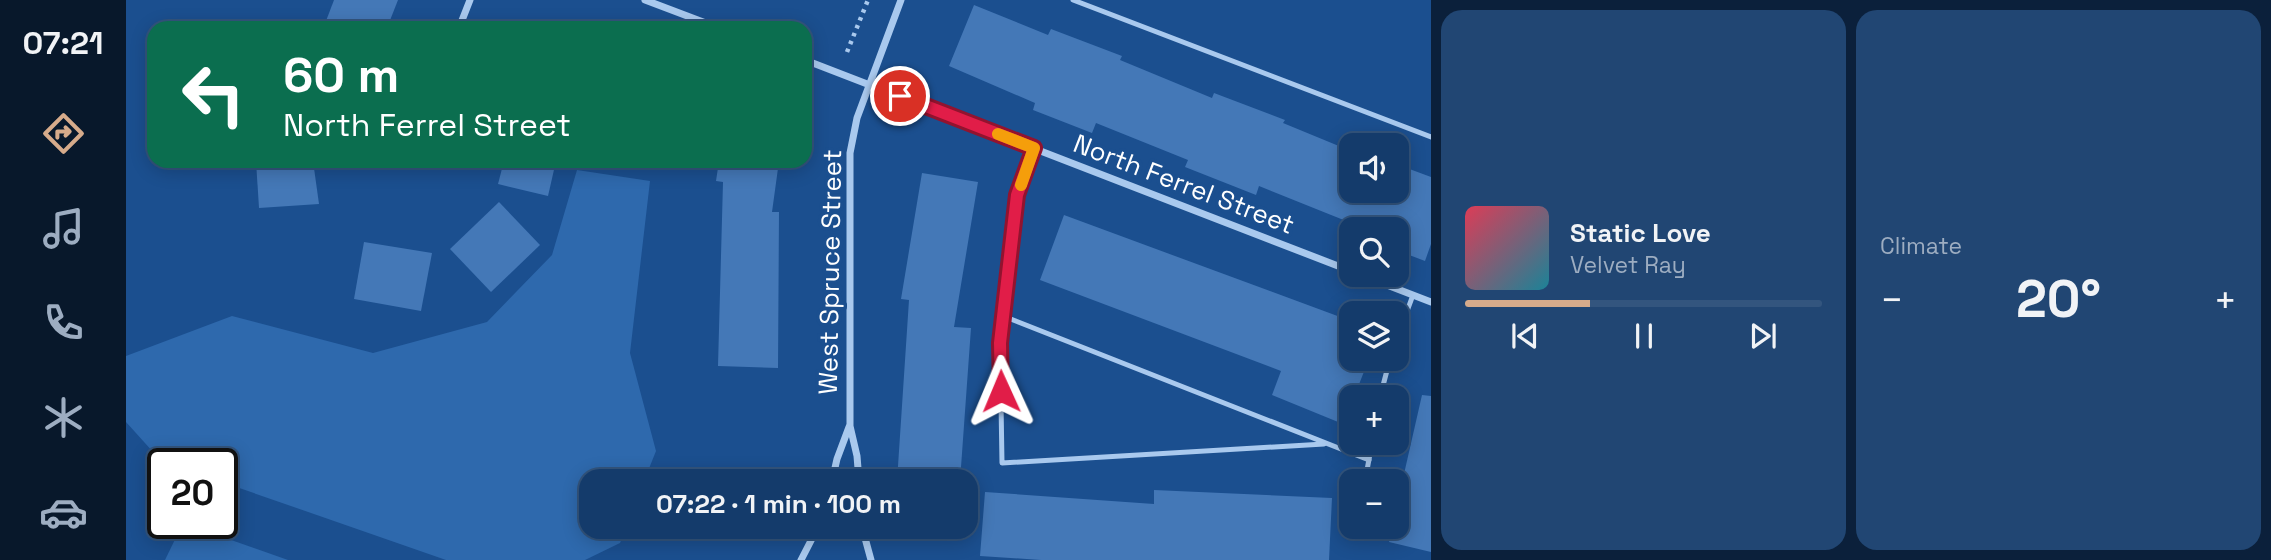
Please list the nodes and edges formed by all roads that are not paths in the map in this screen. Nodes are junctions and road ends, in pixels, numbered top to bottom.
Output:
1 (470, 0) edge
2 (645, 0) edge
3 (901, 0) edge
4 (1073, 0) edge
5 (462, 21) edge
6 (700, 21) edge
7 (812, 64) edge
8 (869, 85) junction
9 (1431, 137) edge
10 (1034, 148) junction
11 (1339, 266) edge
12 (1392, 287) edge
13 (1413, 295) junction
14 (1431, 302) edge
15 (1409, 306) edge
16 (1003, 316) junction
17 (850, 426) junction
18 (1324, 443) junction
19 (1370, 455) edge
20 (1369, 460) junction
21 (835, 469) edge
22 (859, 469) edge
23 (1367, 469) edge
24 (812, 539) edge
25 (865, 539) edge
26 (801, 560) edge
27 (871, 560) edge

1 - 5 street
2 - 6 street
3 - 8 street, West Spruce Street
4 - 9 lane
7 - 8 street, North Ferrel Street
8 - 10 street, North Ferrel Street
8 - 17 street, West Spruce Street
10 - 11 street, North Ferrel Street
10 - 16 lane
12 - 13 street
13 - 14 street
13 - 15 lane
16 - 18 lane
16 - 18 lane
17 - 21 street, West Spruce Street
17 - 22 street, West Spruce Street
18 - 20 lane
19 - 20 lane
20 - 23 lane
24 - 26 street
25 - 27 street

